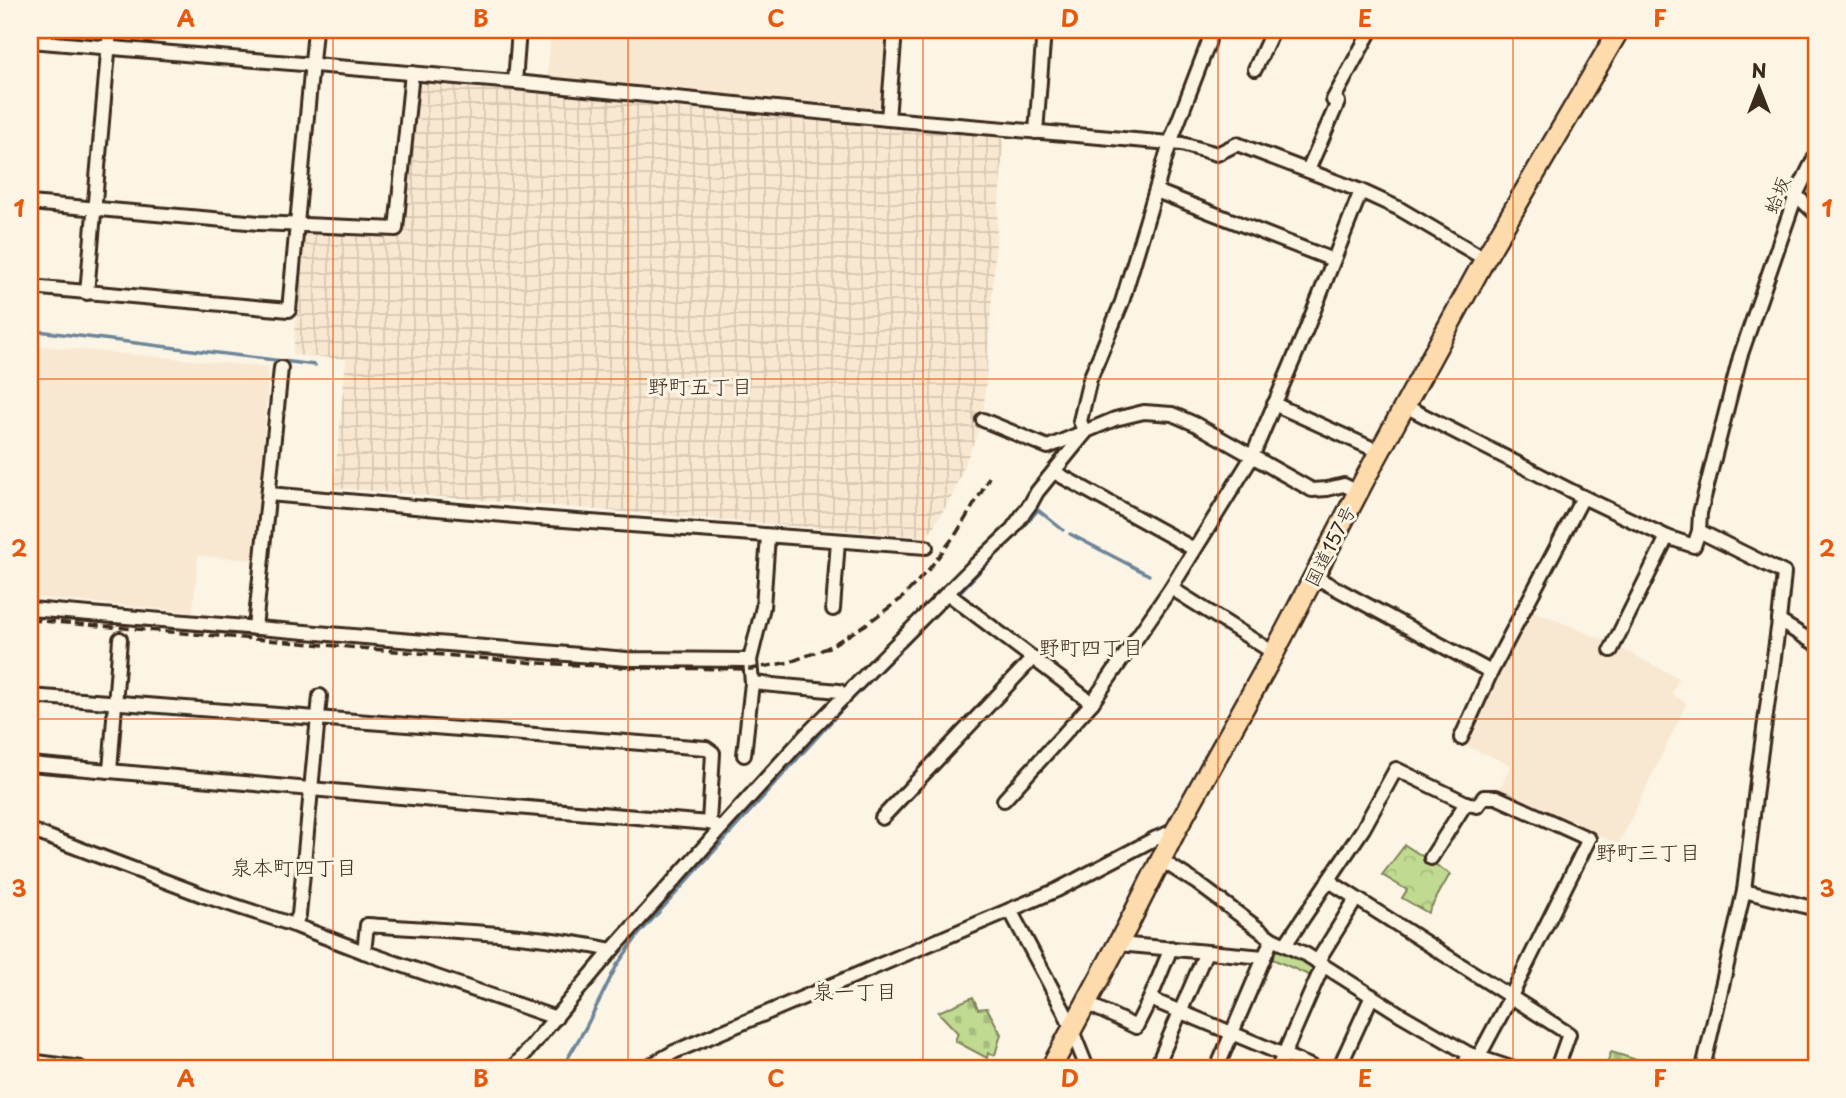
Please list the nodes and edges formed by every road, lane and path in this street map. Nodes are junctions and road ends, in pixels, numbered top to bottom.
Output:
1 (110, 30) edge
2 (315, 30) edge
3 (519, 30) edge
4 (895, 30) edge
5 (1044, 30) edge
6 (1211, 30) edge
7 (1273, 30) edge
8 (1371, 30) edge
9 (1619, 30) edge
10 (30, 41) edge
11 (109, 48) junction
12 (312, 65) junction
13 (1255, 69) dead end
14 (412, 73) junction
15 (515, 82) junction
16 (888, 119) junction
17 (1036, 132) junction
18 (1170, 143) junction
19 (1816, 155) edge
20 (1308, 170) junction
21 (1156, 191) junction
22 (1361, 191) junction
23 (1796, 195) junction
24 (30, 203) edge
25 (94, 209) junction
26 (1816, 214) edge
27 (297, 225) junction
28 (1485, 258) junction
29 (1333, 260) junction
30 (30, 287) edge
31 (86, 293) junction
32 (281, 368) dead end
33 (1275, 404) junction
34 (1405, 406) junction
35 (983, 420) dead end
36 (1085, 433) junction
37 (1380, 452) junction
38 (1252, 457) junction
39 (1054, 472) junction
40 (1358, 492) junction
41 (269, 494) junction
42 (1583, 497) junction
43 (1699, 531) junction
44 (768, 536) junction
45 (1667, 537) junction
46 (838, 541) junction
47 (926, 547) dead end
48 (1194, 549) junction
49 (1315, 577) junction
50 (1171, 589) junction
51 (947, 593) junction
52 (30, 609) edge
53 (833, 609) dead end
54 (1779, 621) junction
55 (255, 628) junction
56 (120, 639) dead end
57 (1816, 643) edge
58 (1611, 650) dead end
59 (1274, 653) junction
60 (1032, 658) junction
61 (750, 660) junction
62 (1491, 672) junction
63 (751, 683) junction
64 (30, 696) edge
65 (320, 696) dead end
66 (845, 697) junction
67 (115, 702) junction
68 (1092, 703) junction
69 (317, 717) junction
70 (1461, 738) dead end
71 (744, 755) dead end
72 (30, 764) edge
73 (110, 771) junction
74 (310, 788) junction
75 (1004, 800) dead end
76 (1466, 803) junction
77 (882, 818) dead end
78 (709, 823) junction
79 (722, 827) junction
80 (30, 830) edge
81 (1176, 830) junction
82 (1431, 858) dead end
83 (1161, 860) junction
84 (1329, 881) junction
85 (1744, 891) junction
86 (1356, 899) junction
87 (1816, 909) edge
88 (1010, 911) junction
89 (294, 925) junction
90 (1272, 939) junction
91 (1118, 944) junction
92 (1285, 945) junction
93 (1171, 948) junction
94 (612, 950) junction
95 (364, 952) junction
96 (1206, 952) junction
97 (1265, 957) junction
98 (1320, 963) junction
99 (1372, 996) junction
100 (1511, 996) junction
101 (1150, 999) junction
102 (1086, 1003) junction
103 (1180, 1011) junction
104 (556, 1018) junction
105 (1070, 1030) junction
106 (1233, 1033) junction
107 (1284, 1055) junction
108 (1474, 1055) junction
109 (30, 1061) edge
110 (80, 1068) edge
111 (513, 1068) edge
112 (646, 1068) edge
113 (1051, 1068) edge
114 (1087, 1068) edge
115 (1156, 1068) edge
116 (1217, 1068) edge
117 (1278, 1068) edge
118 (1314, 1068) edge
119 (1339, 1068) edge
120 (1463, 1068) edge
121 (1511, 1068) edge
122 (1557, 1068) edge
123 (1703, 1068) edge

1 - 11 street
2 - 12 street
3 - 15 street
4 - 16 street
5 - 17 street
6 - 18 street
7 - 13 street
8 - 20 street
9 - 28 highway, 国道157号
10 - 11 street
11 - 12 street
11 - 25 street
12 - 14 street
12 - 27 street
14 - 15 street
14 - 27 street
15 - 16 street
16 - 17 street
17 - 18 street
18 - 20 street
18 - 21 street
19 - 23 street, 蛤坂
20 - 22 street
21 - 29 street
21 - 36 street
22 - 28 street
22 - 29 street
23 - 26 street
23 - 43 street, 蛤坂
24 - 25 street
25 - 27 street
25 - 31 street
27 - 31 street
28 - 34 highway, 国道157号
29 - 33 street
30 - 31 street
32 - 41 street
33 - 37 street
33 - 38 street
34 - 37 highway, 国道157号
34 - 42 street
35 - 36 street
36 - 38 street
36 - 39 street
37 - 40 highway, 国道157号
38 - 40 street
38 - 48 street
39 - 48 street
39 - 51 street
40 - 49 highway, 国道157号
41 - 44 street
41 - 55 street
42 - 45 street
42 - 62 street
43 - 45 street
43 - 54 street
44 - 46 street
44 - 61 street
45 - 58 street
46 - 47 street
46 - 53 street
48 - 50 street
49 - 59 highway, 国道157号
49 - 62 street
50 - 59 street
50 - 68 street
51 - 60 street
51 - 66 street
52 - 55 street
54 - 57 street
54 - 85 street
55 - 61 street
56 - 67 street
59 - 81 highway, 国道157号
60 - 68 street
60 - 77 street
61 - 63 street
62 - 70 street
63 - 66 street
63 - 71 street
64 - 67 street
65 - 69 street
66 - 79 street
67 - 69 street
67 - 73 street
68 - 75 street
69 - 74 street
69 - 78 street
72 - 73 street
73 - 74 street
74 - 78 street
74 - 89 street
76 - 82 street
76 - 84 street
76 - 100 street
78 - 79 street
79 - 94 street
80 - 89 street
81 - 83 highway, 国道157号
81 - 88 street
83 - 90 street
83 - 91 highway, 国道157号
84 - 86 street
84 - 92 street
85 - 87 street
85 - 123 street
86 - 98 street
86 - 100 street
88 - 105 street
88 - 112 street
89 - 95 street
90 - 92 street
90 - 97 street
91 - 93 street
91 - 102 highway, 国道157号
92 - 98 street
93 - 96 street
93 - 101 street
94 - 95 street
94 - 104 street
95 - 104 street
96 - 97 street
96 - 103 street
97 - 106 street
98 - 99 street
98 - 107 street
99 - 108 street
99 - 119 street
100 - 108 street
100 - 122 street
101 - 102 street
101 - 103 street
102 - 105 highway, 国道157号
103 - 106 street
103 - 115 street
104 - 111 street
105 - 113 highway, 国道157号
105 - 114 street
106 - 107 street
106 - 116 street
107 - 117 street
107 - 118 street
108 - 120 street
108 - 121 street
109 - 110 street

